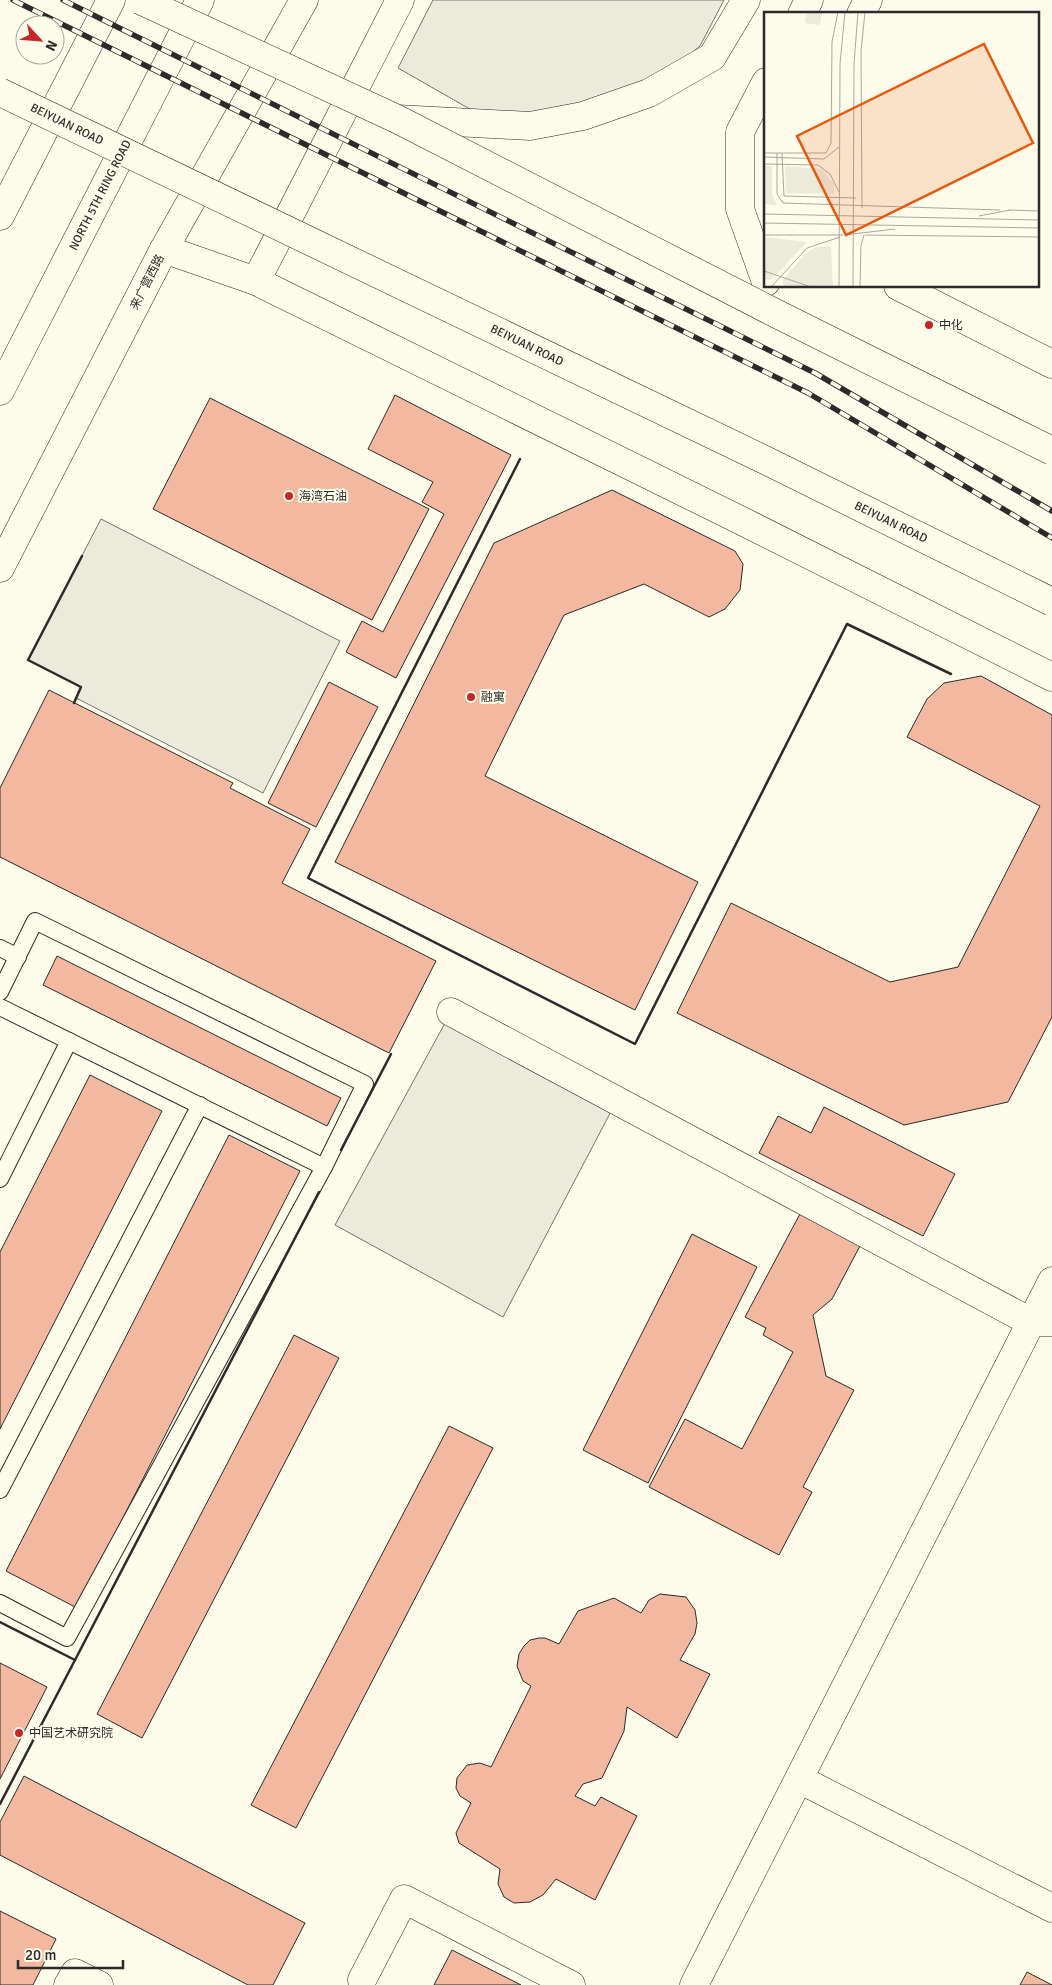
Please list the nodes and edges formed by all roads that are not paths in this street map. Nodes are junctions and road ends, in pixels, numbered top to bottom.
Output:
1 (111, 0) edge
2 (140, 0) edge
3 (200, 0) edge
4 (304, 0) edge
5 (400, 0) edge
6 (746, 0) edge
7 (809, 0) edge
8 (868, 0) edge
9 (803, 12) edge
10 (862, 12) edge
11 (764, 86) edge
12 (0, 92) edge
13 (396, 119) junction
14 (0, 216) edge
15 (164, 249) junction
16 (764, 276) edge
17 (256, 281) junction
18 (768, 288) edge
19 (902, 288) edge
20 (777, 314) junction
21 (1052, 364) edge
22 (0, 391) edge
23 (1052, 451) edge
24 (0, 568) edge
25 (1052, 602) edge
26 (1052, 677) edge
27 (0, 948) edge
28 (18, 957) junction
29 (0, 992) edge
30 (0, 1007) edge
31 (451, 1012) dead end
32 (69, 1041) junction
33 (200, 1105) junction
34 (324, 1167) junction
35 (0, 1179) edge
36 (1052, 1281) edge
37 (1042, 1322) edge
38 (0, 1490) edge
39 (0, 1603) edge
40 (799, 1779) junction
41 (1052, 1908) edge
42 (362, 1980) dead end
43 (68, 1985) edge
44 (100, 1985) edge
45 (571, 1985) edge
46 (694, 1985) edge

1 - 14 main road
2 - 13 main road, bridge
3 - 22 main road, NORTH 5TH RING ROAD
4 - 15 main road, 来广营西路
5 - 17 main road
6 - 13 main road
7 - 9 main road
8 - 10 main road
11 - 16 main road
12 - 25 main road, BEIYUAN ROAD, bridge
13 - 20 main road, bridge
15 - 17 main road
15 - 24 main road, 来广营西路
17 - 26 main road
18 - 20 main road
19 - 21 main road
20 - 23 main road, bridge
27 - 28 lane
28 - 29 lane
28 - 34 lane
30 - 32 lane
31 - 37 main road
32 - 33 lane
32 - 35 lane
33 - 34 lane
33 - 38 lane
34 - 39 lane
36 - 37 main road
37 - 40 main road
40 - 41 main road
40 - 46 main road
42 - 45 main road
43 - 44 main road

